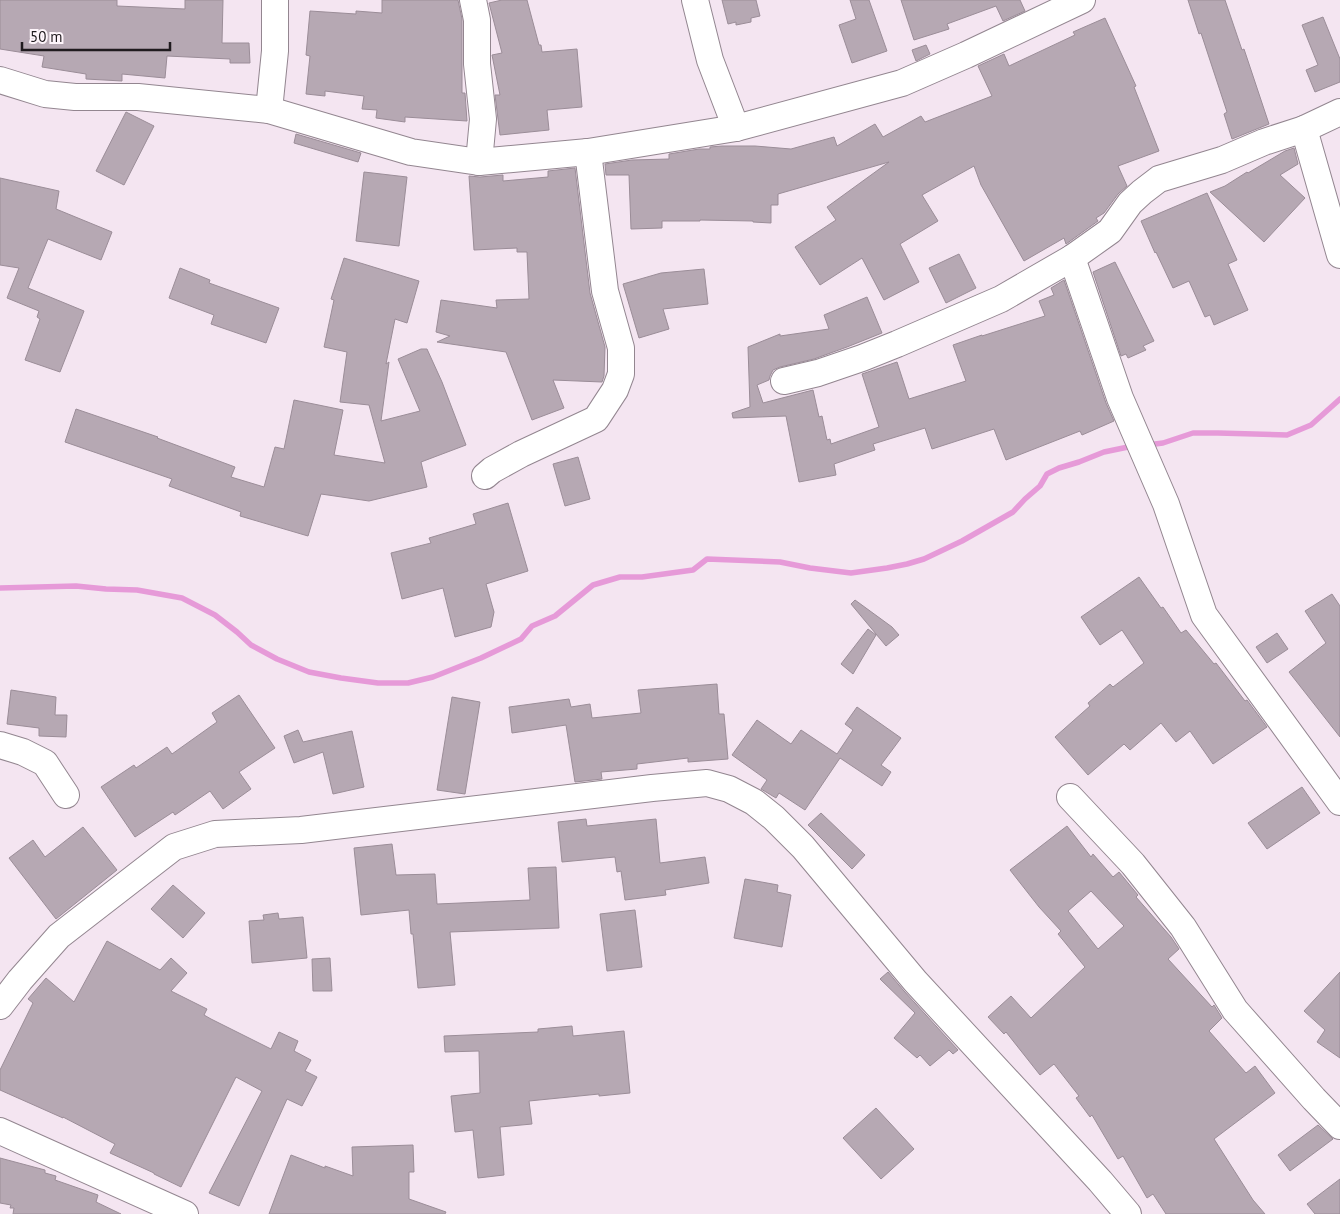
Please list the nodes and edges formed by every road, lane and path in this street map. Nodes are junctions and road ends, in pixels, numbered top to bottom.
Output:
1 (274, 0) edge
2 (473, 0) edge
3 (695, 0) edge
4 (1082, 0) edge
5 (0, 80) edge
6 (269, 110) junction
7 (1340, 112) edge
8 (736, 128) junction
9 (1304, 129) junction
10 (588, 152) junction
11 (479, 162) junction
12 (1340, 255) edge
13 (1072, 258) junction
14 (784, 381) dead end
15 (485, 476) dead end
16 (0, 745) edge
17 (66, 794) dead end
18 (1070, 797) dead end
19 (1340, 802) edge
20 (0, 1006) edge
21 (1340, 1126) edge
22 (0, 1131) edge
23 (185, 1214) edge
24 (1128, 1214) edge

1 - 6 street
2 - 11 street
3 - 8 street
4 - 8 street
5 - 6 street
6 - 11 street
7 - 9 street
8 - 10 street
9 - 12 street
9 - 13 street
10 - 11 street
10 - 15 street
13 - 14 street
13 - 19 street
16 - 17 street
18 - 21 street
20 - 24 street
22 - 23 street

